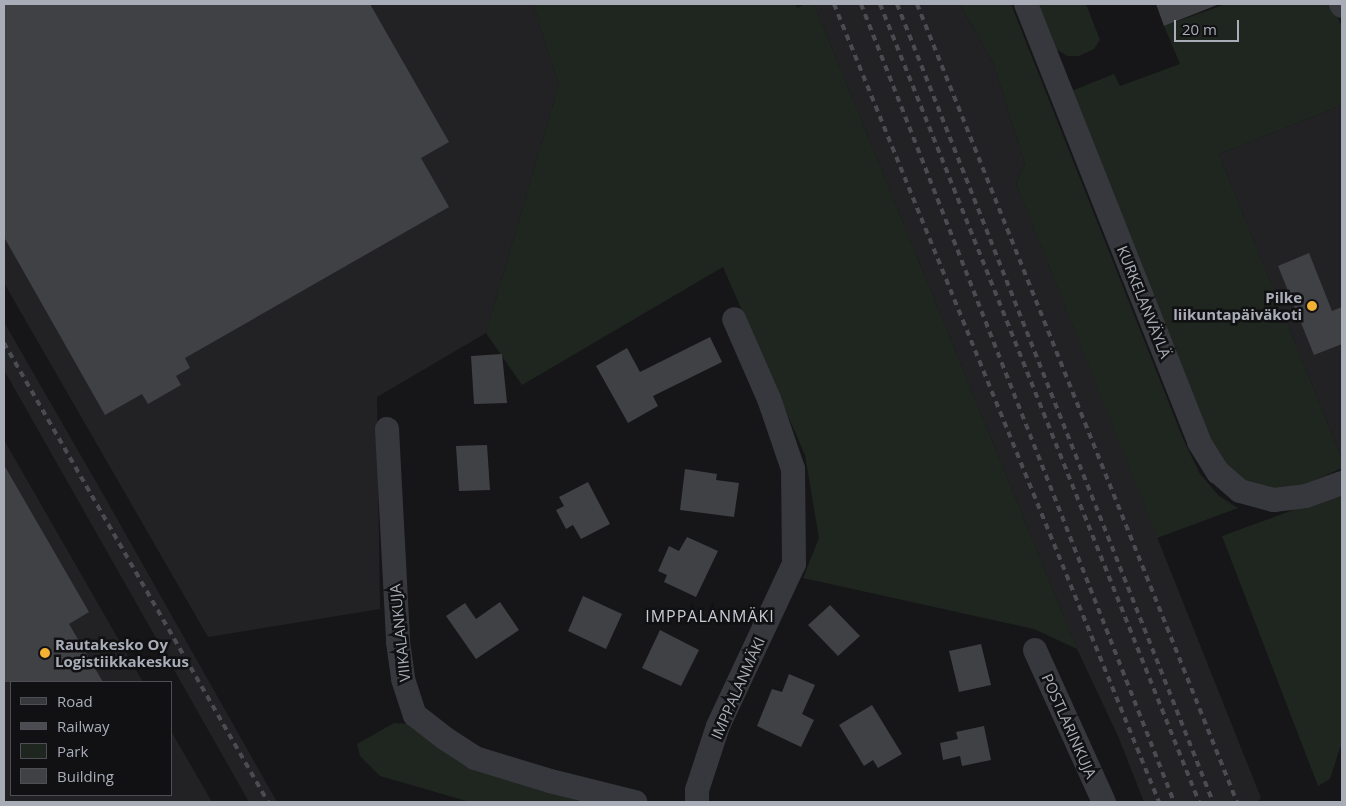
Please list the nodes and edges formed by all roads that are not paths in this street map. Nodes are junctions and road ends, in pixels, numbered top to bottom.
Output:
1 (1026, 4) edge
2 (734, 319) dead end
3 (387, 430) dead end
4 (1342, 483) edge
5 (1035, 650) dead end
6 (635, 802) edge
7 (697, 802) edge
8 (1104, 802) edge

1 - 4 street, KURKELANVÄYLÄ
2 - 7 street, IMPPALANMÄKI
3 - 6 street, VIIKALANKUJA
5 - 8 street, POSTLARINKUJA

